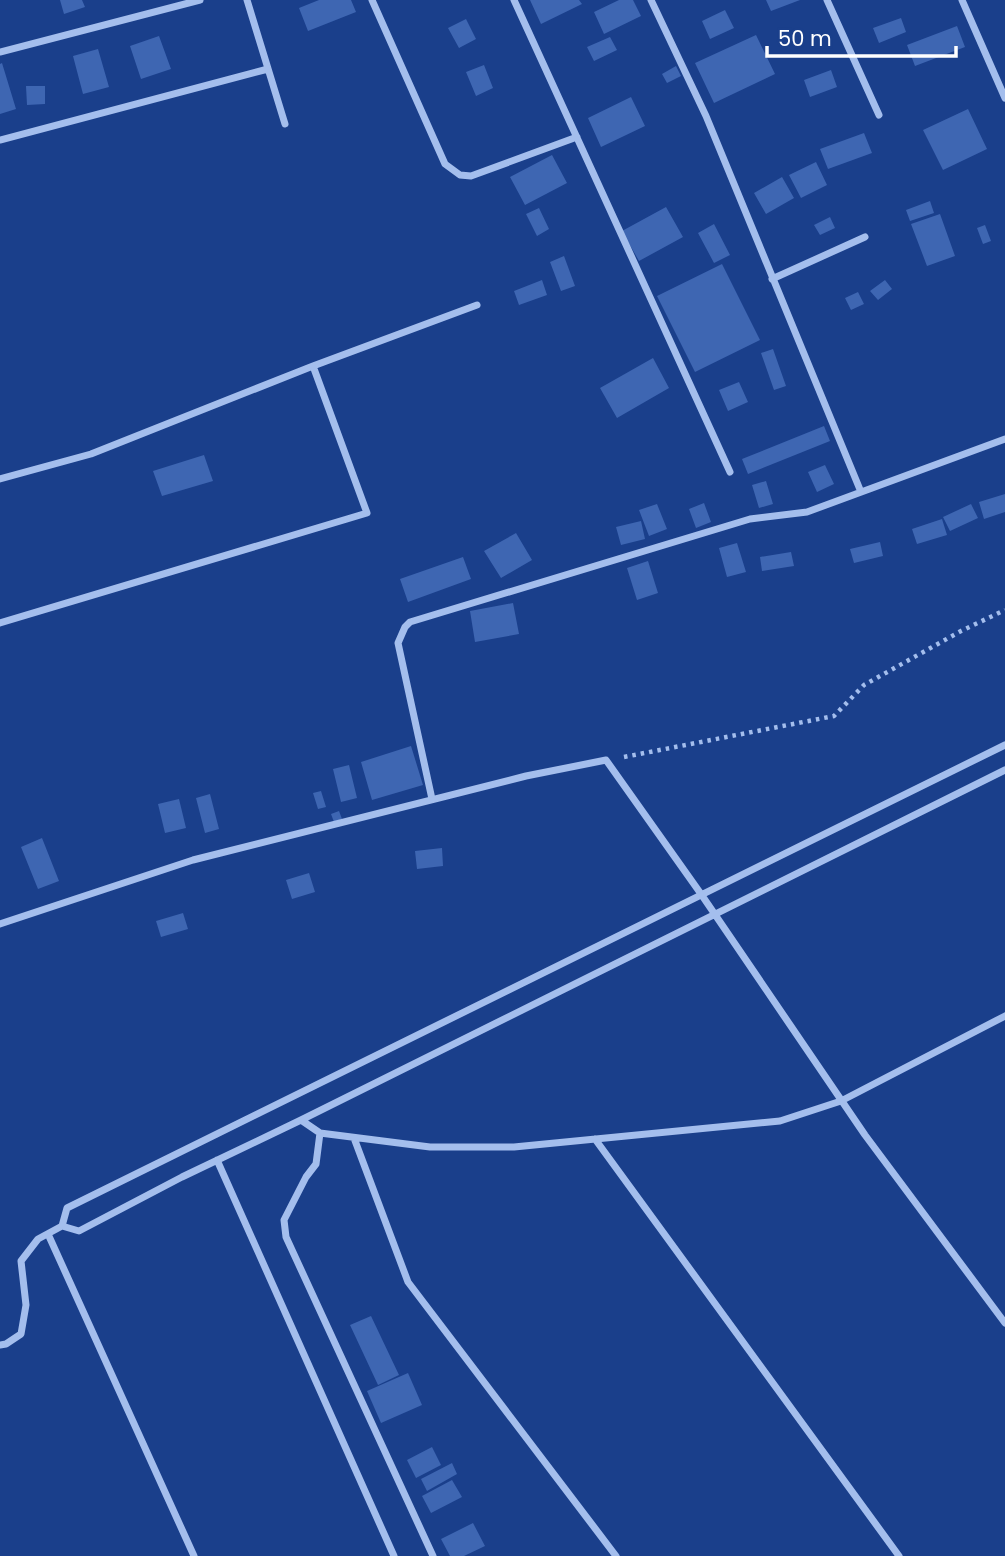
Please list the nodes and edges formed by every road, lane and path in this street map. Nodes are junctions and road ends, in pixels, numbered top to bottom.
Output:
1 (200, 0) edge
2 (247, 0) edge
3 (372, 0) edge
4 (514, 0) edge
5 (651, 0) edge
6 (827, 0) edge
7 (962, 0) edge
8 (0, 52) edge
9 (268, 69) junction
10 (1005, 98) edge
11 (879, 115) dead end
12 (285, 124) dead end
13 (577, 137) junction
14 (0, 140) edge
15 (865, 237) dead end
16 (772, 279) junction
17 (477, 306) dead end
18 (313, 366) junction
19 (1005, 439) edge
20 (730, 472) dead end
21 (0, 479) edge
22 (861, 492) junction
23 (1005, 610) edge
24 (0, 623) edge
25 (1005, 745) edge
26 (606, 760) junction
27 (1005, 770) edge
28 (432, 799) junction
29 (701, 894) junction
30 (715, 915) junction
31 (0, 924) edge
32 (1005, 1016) edge
33 (841, 1101) junction
34 (302, 1120) junction
35 (320, 1133) junction
36 (354, 1138) junction
37 (595, 1139) junction
38 (217, 1160) junction
39 (62, 1226) junction
40 (48, 1234) junction
41 (1005, 1323) edge
42 (0, 1345) edge
43 (194, 1556) edge
44 (394, 1556) edge
45 (433, 1556) edge
46 (616, 1556) edge
47 (899, 1556) edge

1 - 8 street
2 - 9 street
3 - 13 street
4 - 13 street
5 - 16 street
6 - 11 street
7 - 10 street
9 - 12 street
9 - 14 street
13 - 20 street
15 - 16 street
16 - 22 street
17 - 18 street
18 - 21 street
18 - 24 street
19 - 22 street
22 - 28 street
23 - 26 path
25 - 29 street
26 - 28 street
26 - 29 street
27 - 30 street
28 - 31 street
29 - 30 street
29 - 39 street
30 - 33 street
30 - 34 street
32 - 33 street
33 - 37 street
33 - 41 street
34 - 35 street
34 - 38 street
35 - 36 street
35 - 45 street
36 - 37 street
36 - 46 street
37 - 47 street
38 - 39 street
38 - 44 street
39 - 40 street
40 - 42 street
40 - 43 street

